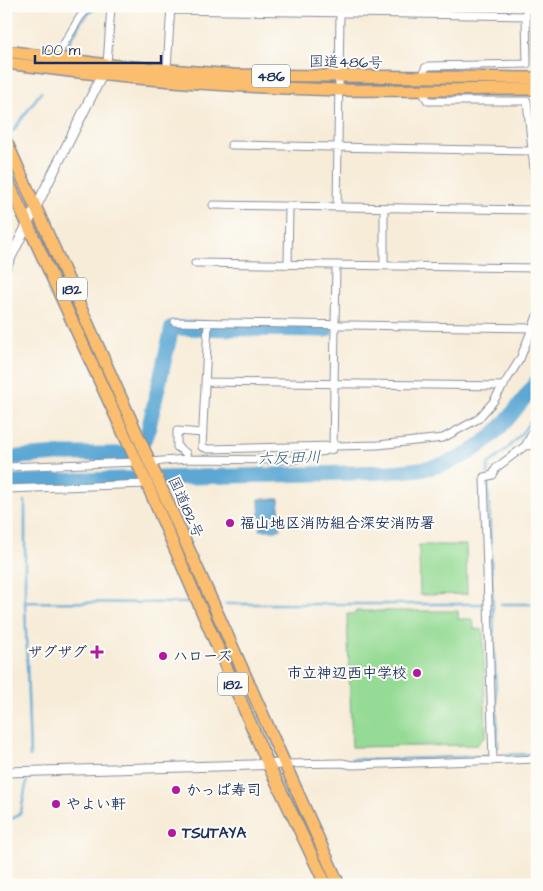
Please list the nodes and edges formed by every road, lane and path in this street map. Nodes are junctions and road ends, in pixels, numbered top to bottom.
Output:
1 (90, 6) edge
2 (111, 6) edge
3 (386, 6) edge
4 (526, 6) edge
5 (534, 6) edge
6 (171, 8) edge
7 (296, 10) edge
8 (536, 11) edge
9 (340, 14) junction
10 (386, 15) junction
11 (526, 16) junction
12 (6, 51) edge
13 (56, 57) junction
14 (6, 63) edge
15 (167, 69) junction
16 (104, 70) junction
17 (340, 77) junction
18 (423, 78) junction
19 (536, 82) edge
20 (339, 90) junction
21 (421, 90) junction
22 (6, 141) edge
23 (231, 145) dead end
24 (338, 147) junction
25 (531, 151) junction
26 (6, 177) edge
27 (537, 198) edge
28 (213, 205) dead end
29 (288, 206) junction
30 (337, 207) junction
31 (384, 208) junction
32 (36, 209) junction
33 (537, 210) edge
34 (28, 224) junction
35 (195, 263) dead end
36 (288, 264) junction
37 (336, 265) junction
38 (384, 266) junction
39 (6, 267) edge
40 (537, 268) edge
41 (537, 316) edge
42 (175, 322) dead end
43 (335, 325) junction
44 (208, 327) junction
45 (532, 328) junction
46 (205, 382) junction
47 (334, 384) junction
48 (504, 386) junction
49 (537, 425) edge
50 (203, 433) junction
51 (537, 445) edge
52 (333, 446) junction
53 (525, 446) junction
54 (186, 459) junction
55 (143, 462) junction
56 (6, 467) edge
57 (146, 483) junction
58 (6, 489) edge
59 (537, 759) edge
60 (493, 761) junction
61 (268, 764) junction
62 (286, 764) junction
63 (6, 772) edge
64 (326, 885) edge
65 (339, 885) edge

1 - 13 street
2 - 16 street
3 - 10 street
4 - 11 street
5 - 8 lane
6 - 7 street
6 - 15 street
7 - 9 street
8 - 19 lane
9 - 10 street
9 - 17 street
10 - 11 street
11 - 18 street
12 - 13 highway, 国道486号 / 486
13 - 16 highway, 国道486号 / 486
14 - 16 highway, 国道486号 / 486
15 - 16 highway, 国道486号 / 486
15 - 17 highway, 国道486号 / 486
16 - 20 highway, 国道486号 / 486
16 - 32 street
17 - 18 highway, 国道486号 / 486
17 - 20 street
18 - 19 highway, 国道486号 / 486
19 - 21 highway, 国道486号 / 486
20 - 21 highway, 国道486号 / 486
20 - 24 street
21 - 25 street
22 - 32 highway, 国道182号 / 182
23 - 24 street
24 - 25 street
24 - 30 street
25 - 27 street
26 - 34 highway, 国道182号 / 182
28 - 29 street
29 - 30 street
29 - 36 street
30 - 31 street
31 - 33 street
31 - 38 street
32 - 34 street
32 - 55 highway, 国道182号 / 182
34 - 39 street
34 - 55 highway, 国道182号 / 182
35 - 36 street
36 - 37 street
37 - 38 street
37 - 43 street
38 - 40 street
41 - 45 street
42 - 44 street
43 - 44 street
43 - 45 street
43 - 47 street
44 - 46 street
45 - 48 street
46 - 47 street
46 - 50 street
47 - 48 street
47 - 52 street
48 - 52 street
49 - 53 street
50 - 52 street
50 - 54 street
51 - 53 street
52 - 54 street
53 - 60 street
54 - 55 street
55 - 56 street
55 - 57 highway, 国道182号 / 182
55 - 62 highway, 国道182号 / 182
57 - 58 street
57 - 61 highway, 国道182号 / 182
59 - 60 street
60 - 62 street
61 - 62 street
61 - 63 street
61 - 64 highway, 国道182号 / 182
62 - 65 highway, 国道182号 / 182

